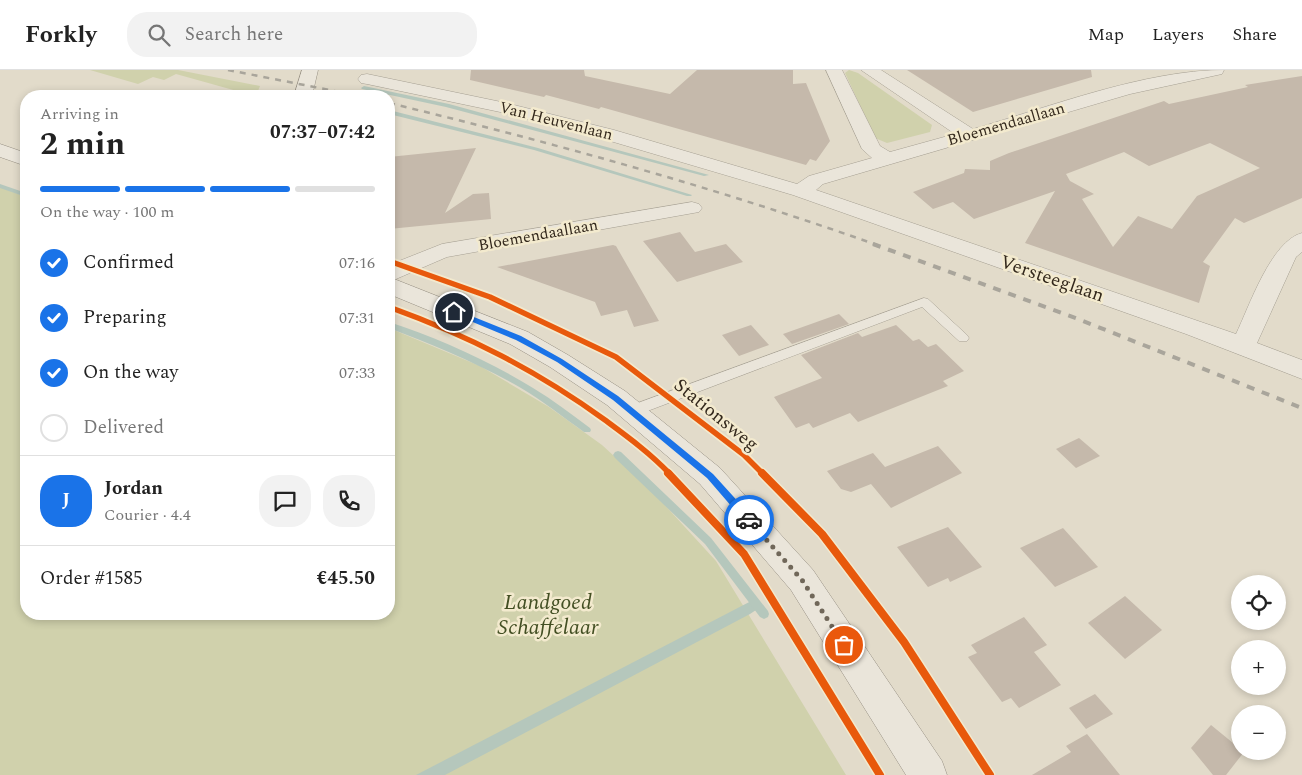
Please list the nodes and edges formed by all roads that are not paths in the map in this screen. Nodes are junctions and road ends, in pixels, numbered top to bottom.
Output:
1 (310, 70) edge
2 (834, 70) edge
3 (870, 70) edge
4 (1216, 70) edge
5 (367, 79) dead end
6 (305, 90) edge
7 (968, 134) junction
8 (0, 150) edge
9 (20, 158) edge
10 (887, 159) junction
11 (800, 192) junction
12 (692, 208) dead end
13 (1302, 240) edge
14 (395, 271) edge
15 (395, 287) edge
16 (963, 338) dead end
17 (1243, 346) junction
18 (1302, 370) edge
19 (632, 411) junction
20 (928, 775) edge

1 - 6 street
2 - 10 street
3 - 7 street
4 - 7 street, Bloemendaallaan
5 - 11 street, Van Heuvenlaan
7 - 10 street, Bloemendaallaan
8 - 9 street
10 - 11 street, Bloemendaallaan
11 - 17 street, Versteeglaan
12 - 14 street, Bloemendaallaan
13 - 17 street
15 - 19 street
16 - 19 lane
17 - 18 street, Versteeglaan
19 - 20 street

